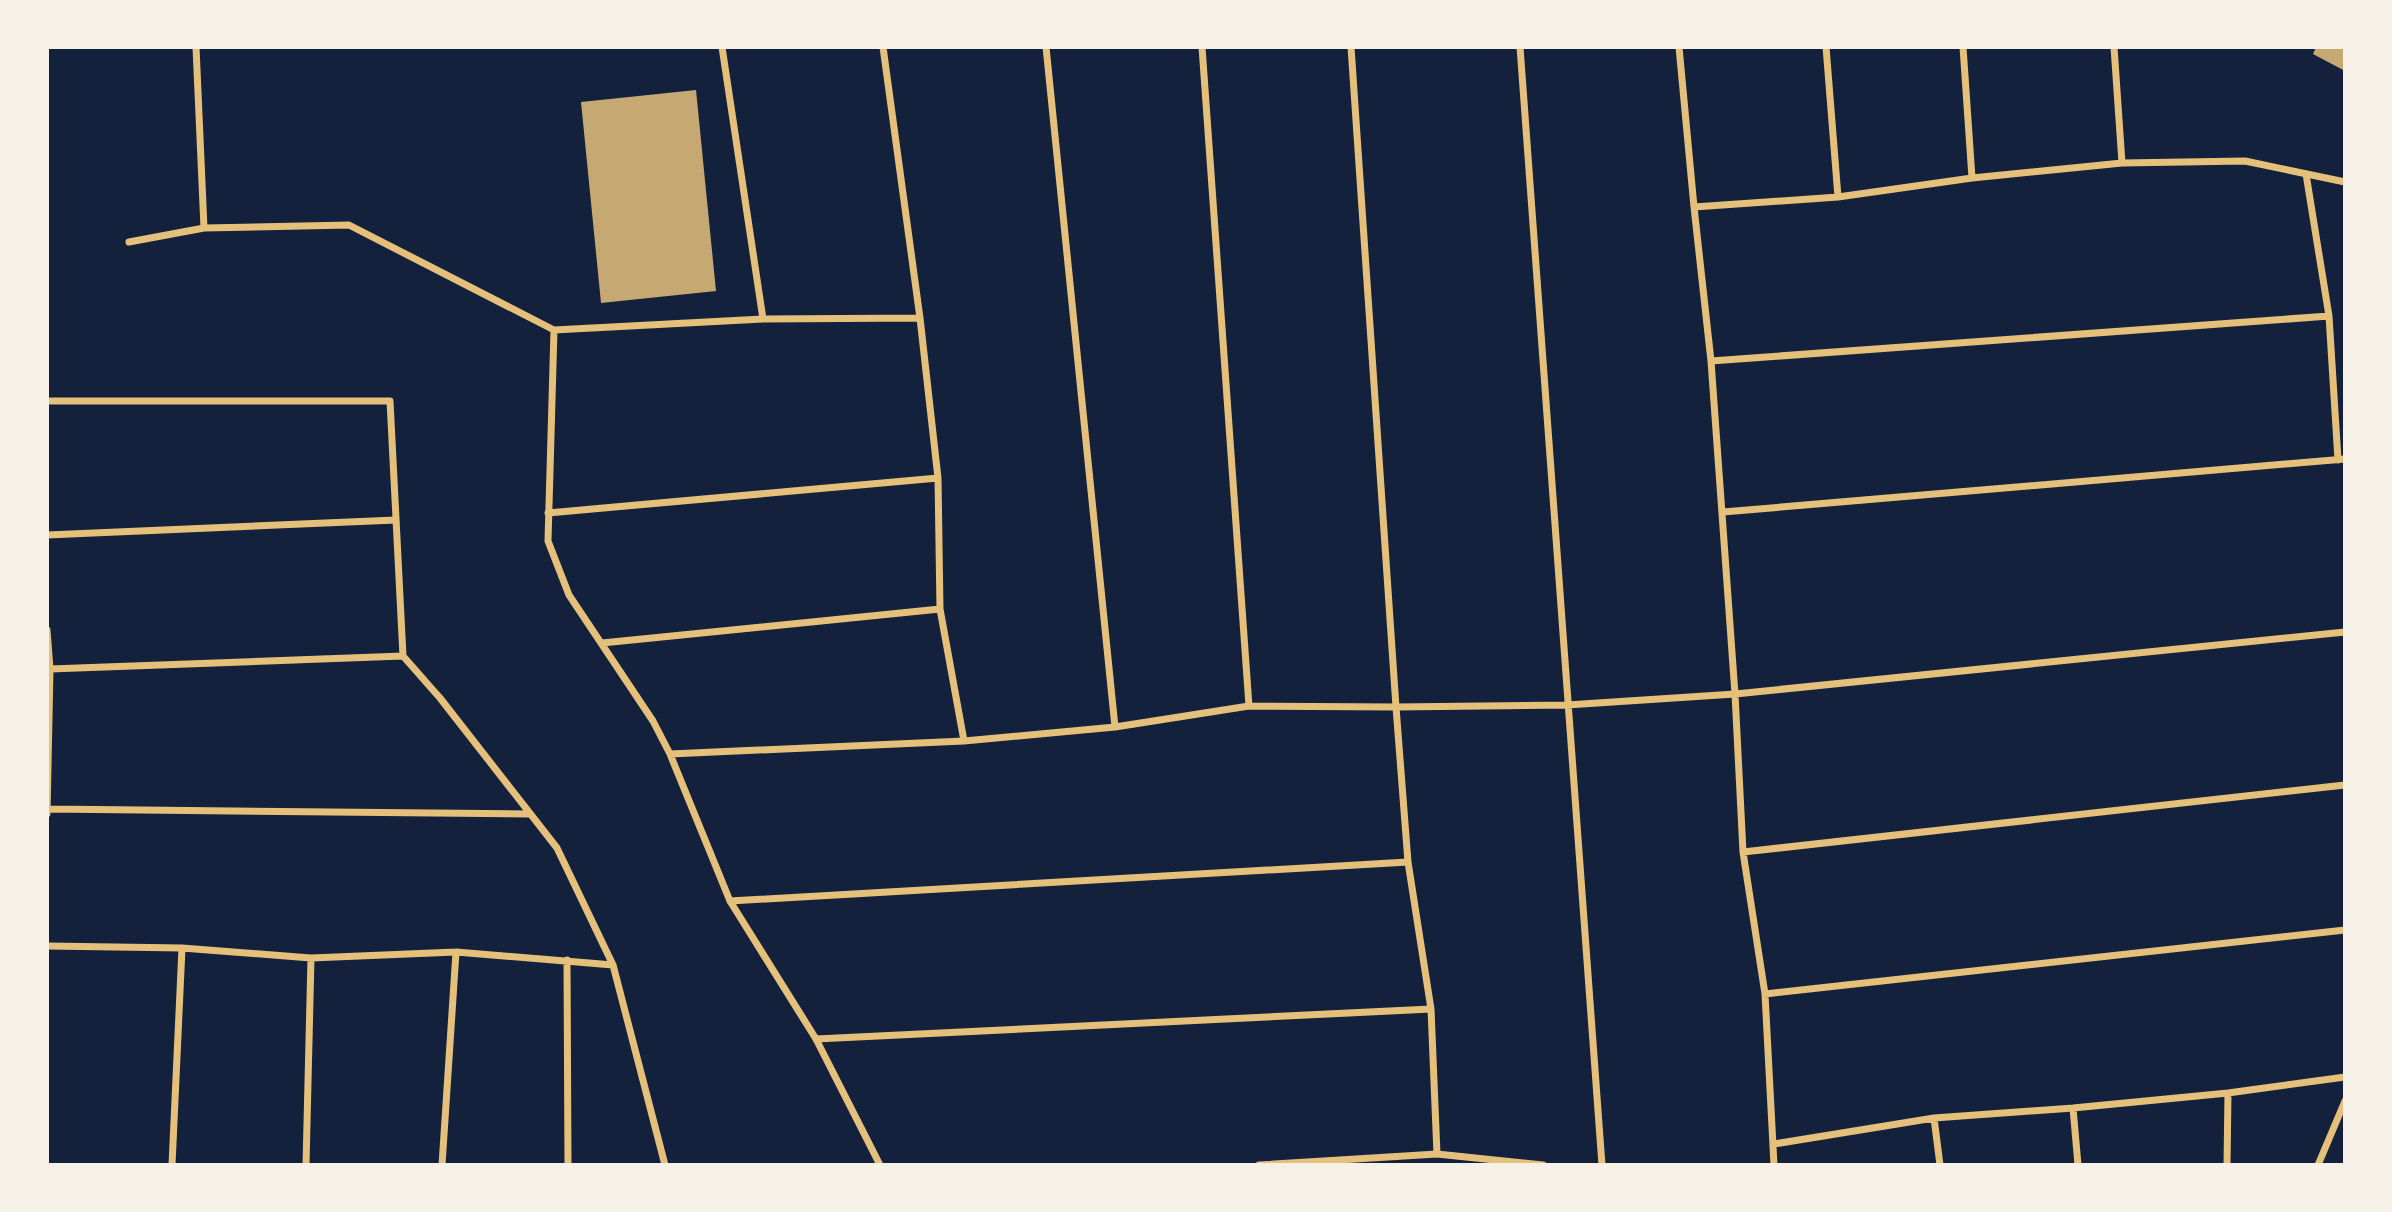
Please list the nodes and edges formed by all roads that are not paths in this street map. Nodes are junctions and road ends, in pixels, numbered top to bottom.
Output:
1 (196, 47) edge
2 (722, 47) edge
3 (883, 47) edge
4 (1046, 47) edge
5 (1202, 47) edge
6 (1351, 47) edge
7 (1520, 47) edge
8 (1679, 47) edge
9 (1826, 47) edge
10 (1963, 47) edge
11 (2114, 47) edge
12 (2122, 163) junction
13 (2306, 174) junction
14 (1972, 178) junction
15 (2345, 182) edge
16 (1838, 197) junction
17 (1693, 207) junction
18 (204, 228) junction
19 (129, 242) dead end
20 (2329, 316) junction
21 (920, 318) junction
22 (763, 319) junction
23 (554, 330) junction
24 (1712, 361) junction
25 (47, 401) edge
26 (2341, 459) edge
27 (938, 478) junction
28 (1723, 512) junction
29 (548, 513) junction
30 (396, 520) junction
31 (47, 535) edge
32 (940, 609) junction
33 (47, 629) edge
34 (2345, 632) edge
35 (602, 643) junction
36 (403, 656) junction
37 (50, 668) junction
38 (1735, 694) junction
39 (1567, 705) junction
40 (1250, 706) junction
41 (1396, 707) junction
42 (1115, 727) junction
43 (964, 741) junction
44 (670, 754) junction
45 (2345, 785) edge
46 (47, 811) edge
47 (530, 814) junction
48 (1743, 852) junction
49 (1408, 862) junction
50 (730, 901) junction
51 (2345, 930) edge
52 (47, 946) edge
53 (182, 948) junction
54 (456, 953) junction
55 (311, 958) junction
56 (568, 960) junction
57 (613, 965) junction
58 (1765, 994) junction
59 (1431, 1009) junction
60 (816, 1039) junction
61 (2345, 1076) edge
62 (2228, 1093) junction
63 (2345, 1101) edge
64 (2073, 1108) junction
65 (1934, 1118) junction
66 (1774, 1144) junction
67 (1437, 1154) junction
68 (172, 1165) edge
69 (306, 1165) edge
70 (442, 1165) edge
71 (568, 1165) edge
72 (665, 1165) edge
73 (880, 1165) edge
74 (1259, 1165) edge
75 (1542, 1165) edge
76 (1602, 1165) edge
77 (1774, 1165) edge
78 (1940, 1165) edge
79 (2078, 1165) edge
80 (2227, 1165) edge
81 (2318, 1165) edge

1 - 18 street
2 - 22 street
3 - 21 street
4 - 42 street
5 - 40 street
6 - 41 street
7 - 39 street
8 - 17 street
9 - 16 street
10 - 14 street
11 - 12 street
12 - 13 street
12 - 14 street
13 - 15 street
13 - 20 street
14 - 16 street
16 - 17 street
17 - 24 street
18 - 19 street
18 - 23 street
20 - 24 street
20 - 26 street
21 - 22 street
21 - 27 street
22 - 23 street
23 - 29 street
24 - 28 street
25 - 30 street
26 - 28 street
27 - 29 street
27 - 32 street
28 - 38 street
29 - 35 street
30 - 31 street
30 - 36 street
32 - 35 street
32 - 43 street
33 - 37 street
34 - 38 street
35 - 44 street
36 - 37 street
36 - 47 street
37 - 46 street
38 - 39 street
38 - 48 street
39 - 41 street
39 - 76 street
40 - 41 street
40 - 42 street
41 - 49 street
42 - 43 street
43 - 44 street
44 - 50 street
45 - 48 street
46 - 47 street
47 - 57 street
48 - 58 street
49 - 50 street
49 - 59 street
50 - 60 street
51 - 58 street
52 - 53 street
53 - 55 street
53 - 68 street
54 - 55 street
54 - 56 street
54 - 70 street
55 - 69 street
56 - 57 street
56 - 71 street
57 - 72 street
58 - 66 street
59 - 60 street
59 - 67 street
60 - 73 street
61 - 62 street
62 - 64 street
62 - 80 street
63 - 81 street
64 - 65 street
64 - 79 street
65 - 66 street
65 - 78 street
66 - 77 street
67 - 74 street
67 - 75 street

